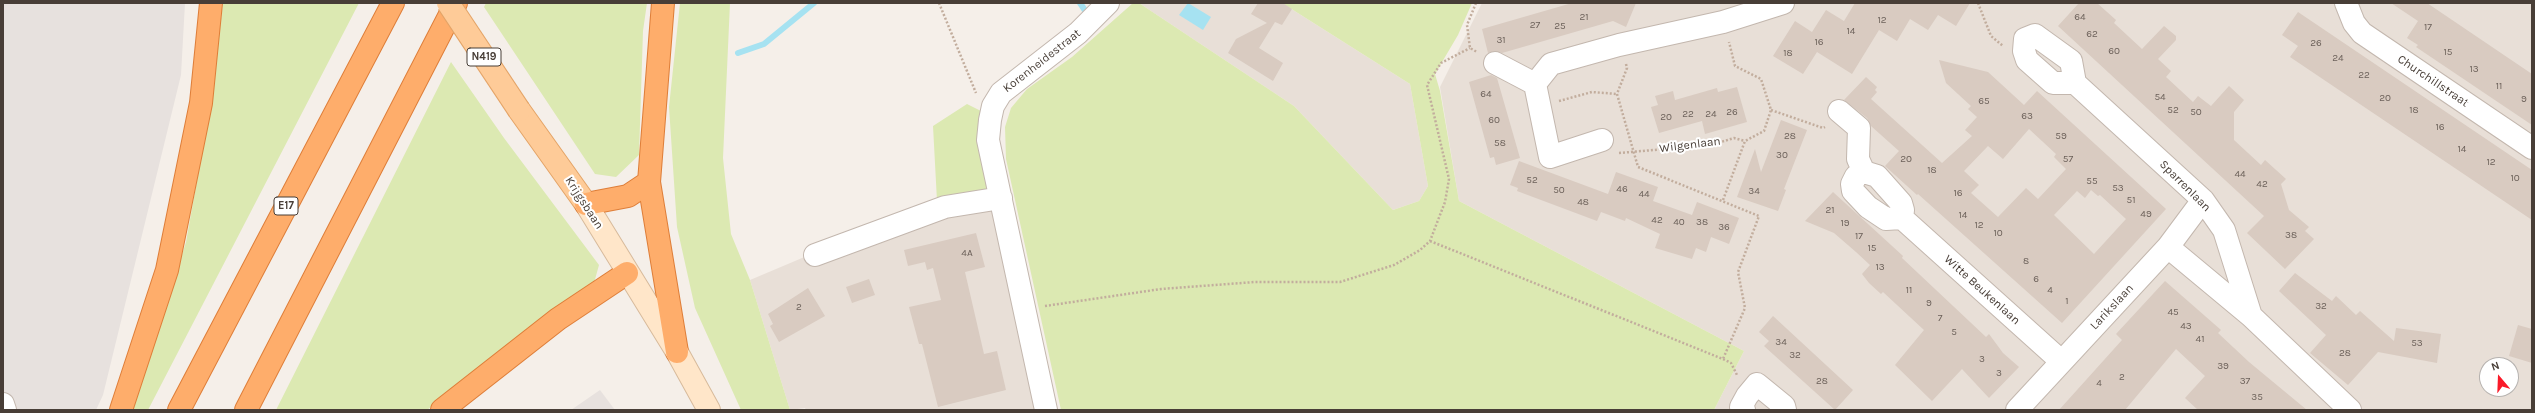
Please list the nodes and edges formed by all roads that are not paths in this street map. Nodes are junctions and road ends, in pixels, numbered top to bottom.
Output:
1 (211, 3) edge
2 (394, 3) edge
3 (448, 3) edge
4 (456, 3) edge
5 (663, 3) edge
6 (1108, 3) edge
7 (1783, 3) edge
8 (2346, 3) edge
9 (2025, 38) road end
10 (1494, 63) dead end
11 (1535, 84) junction
12 (1839, 111) road end
13 (1602, 140) dead end
14 (2532, 148) edge
15 (649, 182) junction
16 (1001, 198) junction
17 (2203, 200) junction
18 (586, 204) junction
19 (2168, 247) junction
20 (816, 255) dead end
21 (627, 274) junction
22 (2251, 316) junction
23 (677, 352) junction
24 (2061, 361) junction
25 (3, 404) edge
26 (5, 410) edge
27 (121, 410) edge
28 (179, 410) edge
29 (246, 410) edge
30 (442, 410) edge
31 (709, 410) edge
32 (1046, 410) edge
33 (1744, 410) edge
34 (1785, 410) edge
35 (2016, 410) edge
36 (2350, 410) edge

1 - 27 highway
2 - 28 highway, E17
3 - 18 main road, Krijgsbaan / N419, bridge
4 - 29 highway
5 - 15 highway
6 - 16 street, Korenheidestraat
7 - 11 street
8 - 14 street, Churchillstraat
9 - 17 street, Sparrenlaan
10 - 11 street
11 - 13 street
12 - 24 street, Witte Beukenlaan
15 - 18 highway
15 - 23 highway
16 - 20 street
16 - 32 street, Korenheidestraat
17 - 19 street, Larikslaan
17 - 22 street, Sparrenlaan
18 - 21 main road, Krijgsbaan / N419
19 - 22 street, Sparrenlaan
19 - 24 street, Larikslaan
21 - 23 main road, Krijgsbaan / N419
21 - 30 highway
22 - 36 street, Sparrenlaan
23 - 31 main road, Krijgsbaan / N419
24 - 35 street, Larikslaan
25 - 26 street
33 - 34 street

